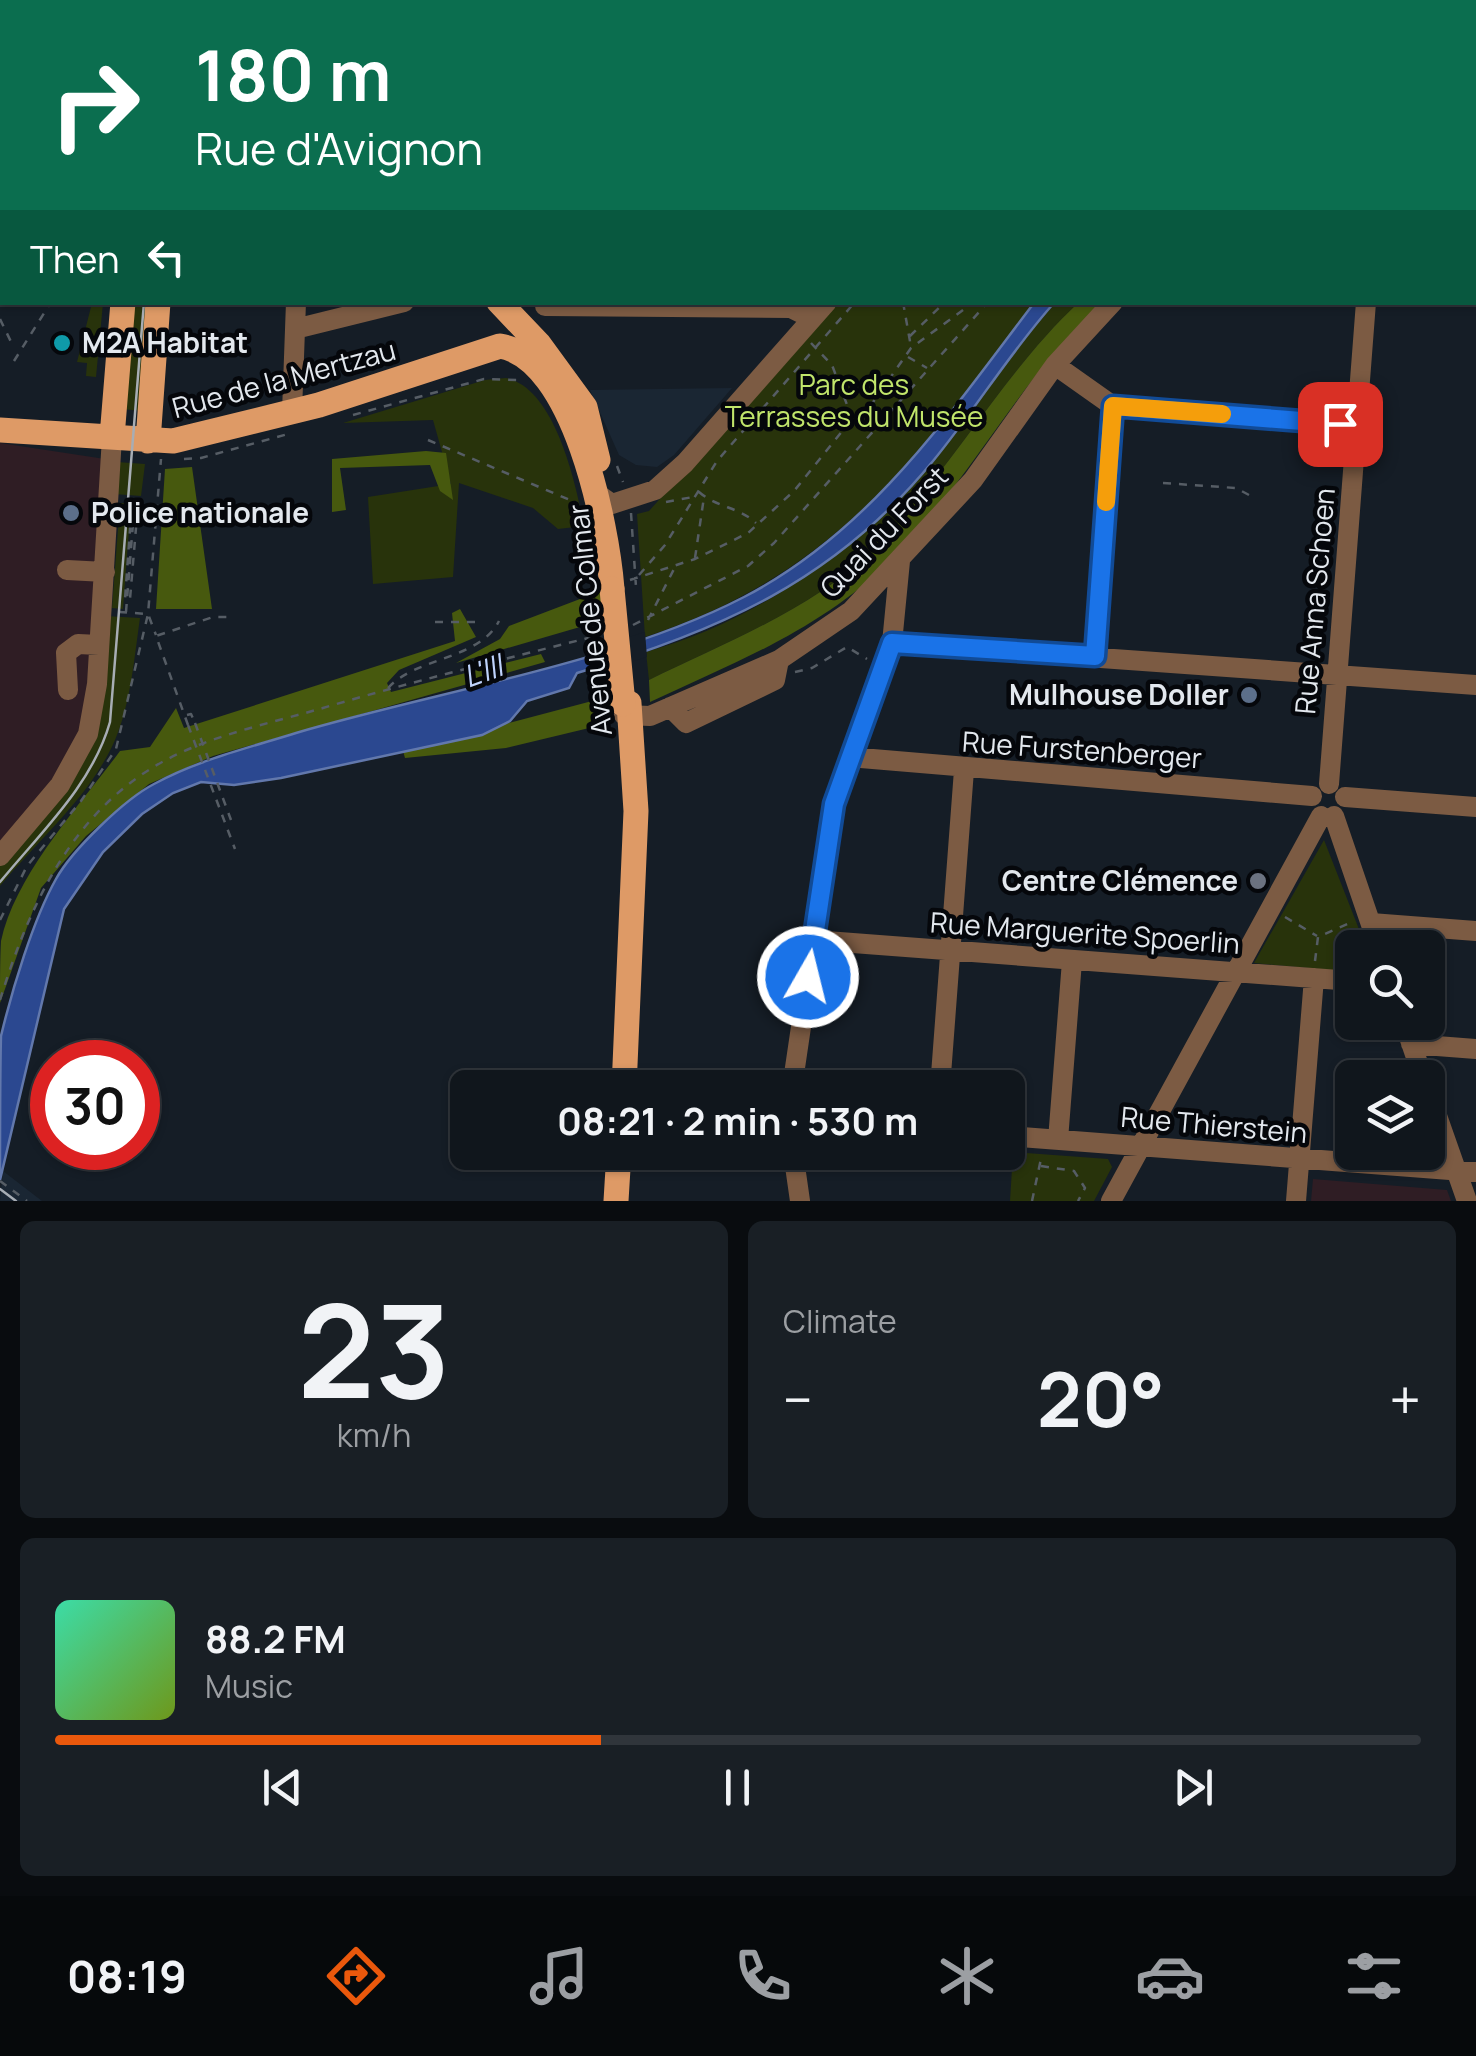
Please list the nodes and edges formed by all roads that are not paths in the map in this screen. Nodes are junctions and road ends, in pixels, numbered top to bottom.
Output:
1 (123, 305) edge
2 (158, 305) edge
3 (296, 305) edge
4 (392, 305) edge
5 (500, 305) edge
6 (544, 305) edge
7 (732, 305) edge
8 (824, 305) edge
9 (1110, 305) edge
10 (1366, 305) edge
11 (805, 325) junction
12 (295, 329) junction
13 (518, 352) junction
14 (1055, 365) junction
15 (1113, 406) junction
16 (298, 420) junction
17 (1357, 424) junction
18 (0, 430) edge
19 (112, 437) junction
20 (148, 440) junction
21 (600, 501) junction
22 (900, 561) junction
23 (67, 570) dead end
24 (105, 572) junction
25 (623, 585) junction
26 (870, 591) junction
27 (895, 619) junction
28 (99, 645) junction
29 (889, 653) junction
30 (1095, 656) junction
31 (1336, 673) junction
32 (1476, 685) edge
33 (68, 690) dead end
34 (627, 710) junction
35 (848, 758) junction
36 (964, 770) junction
37 (1328, 802) junction
38 (1476, 807) edge
39 (0, 856) edge
40 (1371, 924) junction
41 (1373, 930) edge
42 (1476, 931) edge
43 (814, 940) junction
44 (950, 951) junction
45 (1072, 960) junction
46 (1235, 972) junction
47 (1314, 978) junction
48 (1335, 980) edge
49 (1410, 1040) edge
50 (1411, 1044) junction
51 (1476, 1049) edge
52 (1417, 1060) edge
53 (625, 1070) edge
54 (795, 1070) edge
55 (941, 1070) edge
56 (1445, 1127) edge
57 (1025, 1138) edge
58 (1058, 1140) junction
59 (1140, 1148) junction
60 (1300, 1159) junction
61 (618, 1170) edge
62 (796, 1170) edge
63 (1466, 1172) edge
64 (616, 1201) edge
65 (800, 1201) edge
66 (1111, 1201) edge
67 (1296, 1201) edge
68 (1467, 1201) edge

1 - 19 main road
2 - 20 main road
3 - 12 street
4 - 12 street
5 - 13 main road, Avenue de Colmar
6 - 13 street, Rue de la Mertzau
7 - 11 street
8 - 11 street
9 - 14 street, Quai du Forst
10 - 17 street, Rue Anna Schoen
11 - 21 street
12 - 16 street
13 - 16 main road, Rue de la Mertzau
13 - 21 main road, Avenue de Colmar
13 - 21 main road, Avenue de Colmar
14 - 15 street
14 - 22 street, Quai du Forst
15 - 17 street
15 - 30 street
16 - 20 main road, Rue de la Mertzau
17 - 31 street, Rue Anna Schoen
18 - 19 main road, Rue de la Mertzau
19 - 20 main road, Rue de la Mertzau
19 - 24 street
21 - 25 main road, Avenue de Colmar
22 - 26 street, Quai du Forst
22 - 27 street
23 - 24 street
24 - 28 street
25 - 34 main road, Avenue de Colmar, bridge
25 - 34 main road, Avenue de Colmar, bridge
26 - 27 street
26 - 34 street, Quai du Forst
27 - 29 street
28 - 33 street
28 - 39 street
29 - 30 street
29 - 35 street
30 - 31 street
31 - 32 street
31 - 37 street, Rue Anna Schoen
34 - 53 main road, Avenue de Colmar
35 - 36 street, Rue Furstenberger
35 - 43 street
36 - 37 street, Rue Furstenberger
36 - 44 street
37 - 38 street, Rue Furstenberger
37 - 40 street
37 - 46 street
40 - 41 street
40 - 42 street
43 - 44 street, Rue Marguerite Spoerlin
43 - 54 street
44 - 45 street, Rue Marguerite Spoerlin
44 - 55 street
45 - 46 street, Rue Marguerite Spoerlin
45 - 58 street
46 - 47 street, Rue Marguerite Spoerlin
46 - 59 street
47 - 48 street, Rue Marguerite Spoerlin
47 - 60 street
49 - 50 street
50 - 51 street
50 - 52 street
56 - 63 street
57 - 58 street, Rue Thierstein
58 - 59 street, Rue Thierstein
59 - 60 street, Rue Thierstein
59 - 66 street
60 - 63 street, Rue Thierstein
60 - 67 street
61 - 64 main road
62 - 65 street
63 - 68 street

